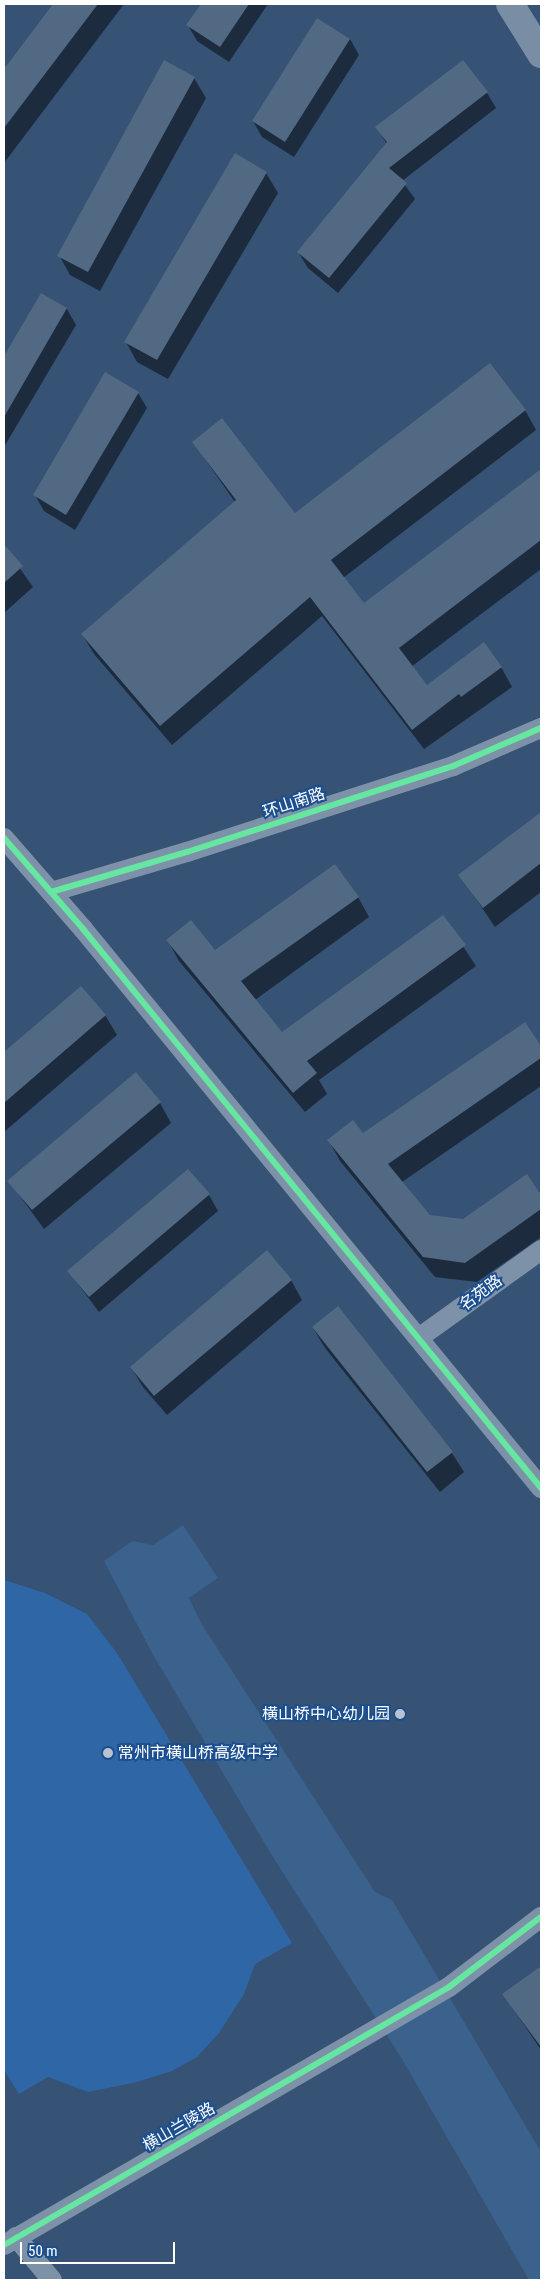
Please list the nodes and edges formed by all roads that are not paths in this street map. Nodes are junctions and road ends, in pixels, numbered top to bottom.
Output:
1 (510, 4) edge
2 (541, 54) edge
3 (541, 728) edge
4 (4, 838) edge
5 (51, 892) junction
6 (541, 1250) edge
7 (420, 1337) junction
8 (541, 1488) edge
9 (541, 1917) edge
10 (10, 2241) edge
11 (52, 2280) edge

1 - 2 main road
3 - 5 street, 环山南路
4 - 5 street
5 - 7 street
6 - 7 street, 名苑路
7 - 8 street
9 - 10 street, 横山兰陵路
10 - 11 street

